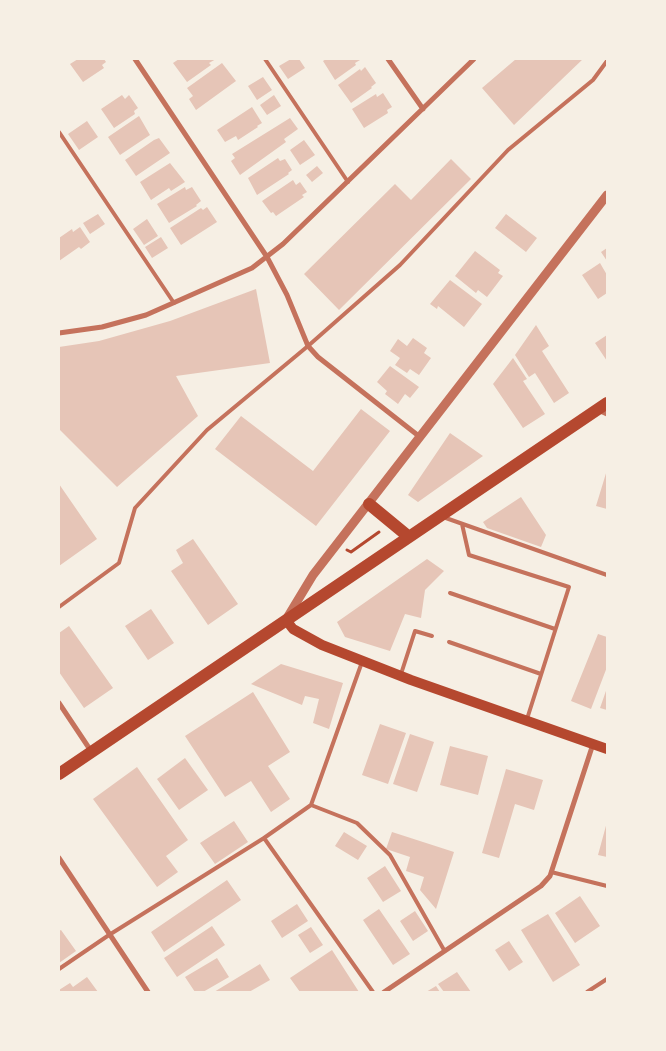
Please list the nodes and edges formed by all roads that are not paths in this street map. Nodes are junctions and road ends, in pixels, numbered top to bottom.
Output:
1 (135, 59) edge
2 (265, 59) edge
3 (388, 59) edge
4 (474, 59) edge
5 (607, 61) edge
6 (423, 109) junction
7 (59, 132) edge
8 (348, 182) junction
9 (607, 195) edge
10 (267, 257) junction
11 (174, 303) junction
12 (59, 333) edge
13 (308, 346) junction
14 (604, 409) edge
15 (420, 436) junction
16 (369, 504) junction
17 (440, 516) junction
18 (462, 524) junction
19 (409, 537) junction
20 (607, 575) edge
21 (450, 593) dead end
22 (59, 607) edge
23 (286, 620) junction
24 (555, 629) junction
25 (432, 636) dead end
26 (449, 642) dead end
27 (363, 661) junction
28 (541, 674) junction
29 (401, 676) junction
30 (59, 703) edge
31 (526, 721) junction
32 (593, 744) junction
33 (607, 749) edge
34 (91, 752) junction
35 (59, 774) edge
36 (311, 806) junction
37 (264, 838) junction
38 (59, 858) edge
39 (551, 872) junction
40 (607, 886) edge
41 (109, 935) junction
42 (444, 950) junction
43 (59, 969) edge
44 (607, 979) edge
45 (148, 992) edge
46 (372, 992) edge
47 (384, 992) edge
48 (587, 992) edge

1 - 10 street
2 - 8 lane
3 - 6 street
4 - 6 street
5 - 13 lane
6 - 8 street
7 - 11 lane
8 - 10 street
9 - 15 street
10 - 11 street
10 - 13 street
11 - 12 street
13 - 15 street
13 - 22 lane
14 - 17 main road
15 - 16 street
16 - 19 main road
16 - 23 street
17 - 18 lane
17 - 19 main road
18 - 20 lane
18 - 24 lane
19 - 23 main road
21 - 24 lane
23 - 27 main road
23 - 34 main road
24 - 28 lane
25 - 29 lane
26 - 28 lane
27 - 29 main road
27 - 36 lane
28 - 31 lane
29 - 31 main road
30 - 34 street
31 - 32 main road
32 - 33 main road
32 - 39 street
34 - 35 main road
36 - 37 lane
36 - 42 lane
37 - 41 lane
37 - 46 lane
38 - 41 street
39 - 40 lane
39 - 42 street
41 - 43 lane
41 - 45 street
42 - 47 street
44 - 48 lane

